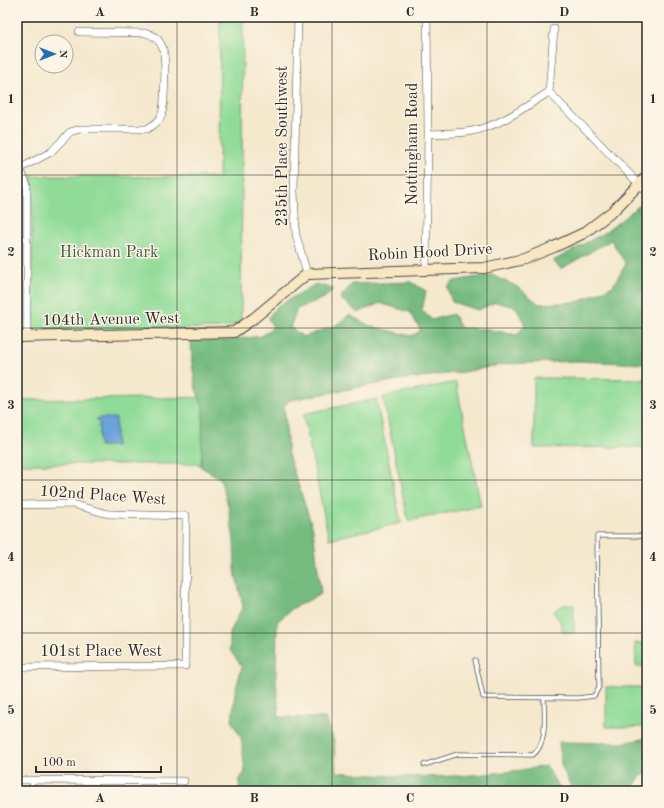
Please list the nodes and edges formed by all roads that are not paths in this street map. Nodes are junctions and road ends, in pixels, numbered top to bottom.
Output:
1 (298, 17) edge
2 (427, 17) edge
3 (554, 29) dead end
4 (78, 32) dead end
5 (549, 92) junction
6 (428, 134) junction
7 (17, 161) edge
8 (21, 168) junction
9 (645, 184) edge
10 (426, 271) junction
11 (307, 274) junction
12 (22, 337) edge
13 (17, 505) edge
14 (647, 536) edge
15 (475, 660) dead end
16 (185, 666) joint
17 (17, 667) edge
18 (544, 698) junction
19 (424, 765) dead end
20 (17, 780) edge
21 (32, 780) junction
22 (184, 781) dead end
23 (31, 791) edge

1 - 11 street, 235th Place Southwest
2 - 6 street, Nottingham Road
3 - 5 street
4 - 8 street
5 - 6 street
5 - 9 street
6 - 10 street, Nottingham Road
7 - 8 street
8 - 12 street
9 - 10 street, Robin Hood Drive
10 - 11 street, Robin Hood Drive
11 - 12 street, 104th Avenue West
13 - 16 street, 102nd Place West
14 - 18 lane
15 - 18 lane
16 - 17 street, 101st Place West
18 - 19 lane
20 - 21 street
21 - 22 street
21 - 23 lane

